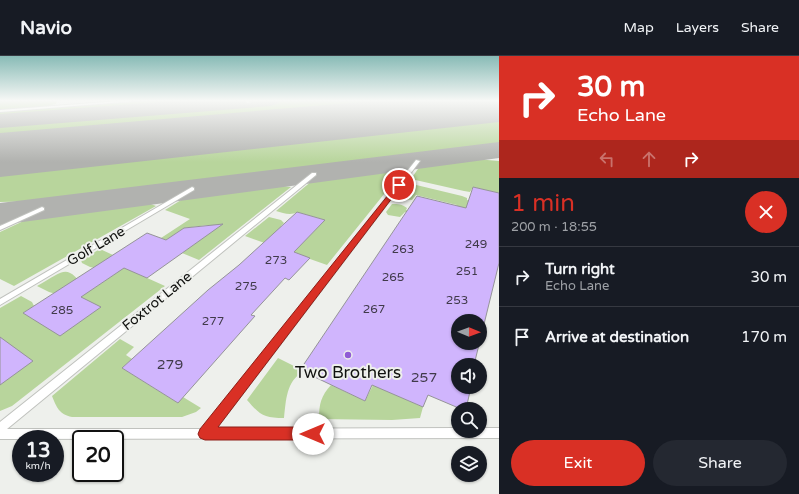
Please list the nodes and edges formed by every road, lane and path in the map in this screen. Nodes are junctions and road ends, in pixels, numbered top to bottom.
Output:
1 (418, 160) dead end
2 (314, 174) dead end
3 (192, 189) dead end
4 (42, 209) dead end
5 (0, 228) edge
6 (0, 302) edge
7 (0, 428) edge
8 (499, 433) edge
9 (0, 434) edge
10 (205, 434) junction

1 - 10 lane
2 - 7 lane, Foxtrot Lane
3 - 6 lane, Golf Lane
4 - 5 lane
8 - 10 lane
9 - 10 lane

